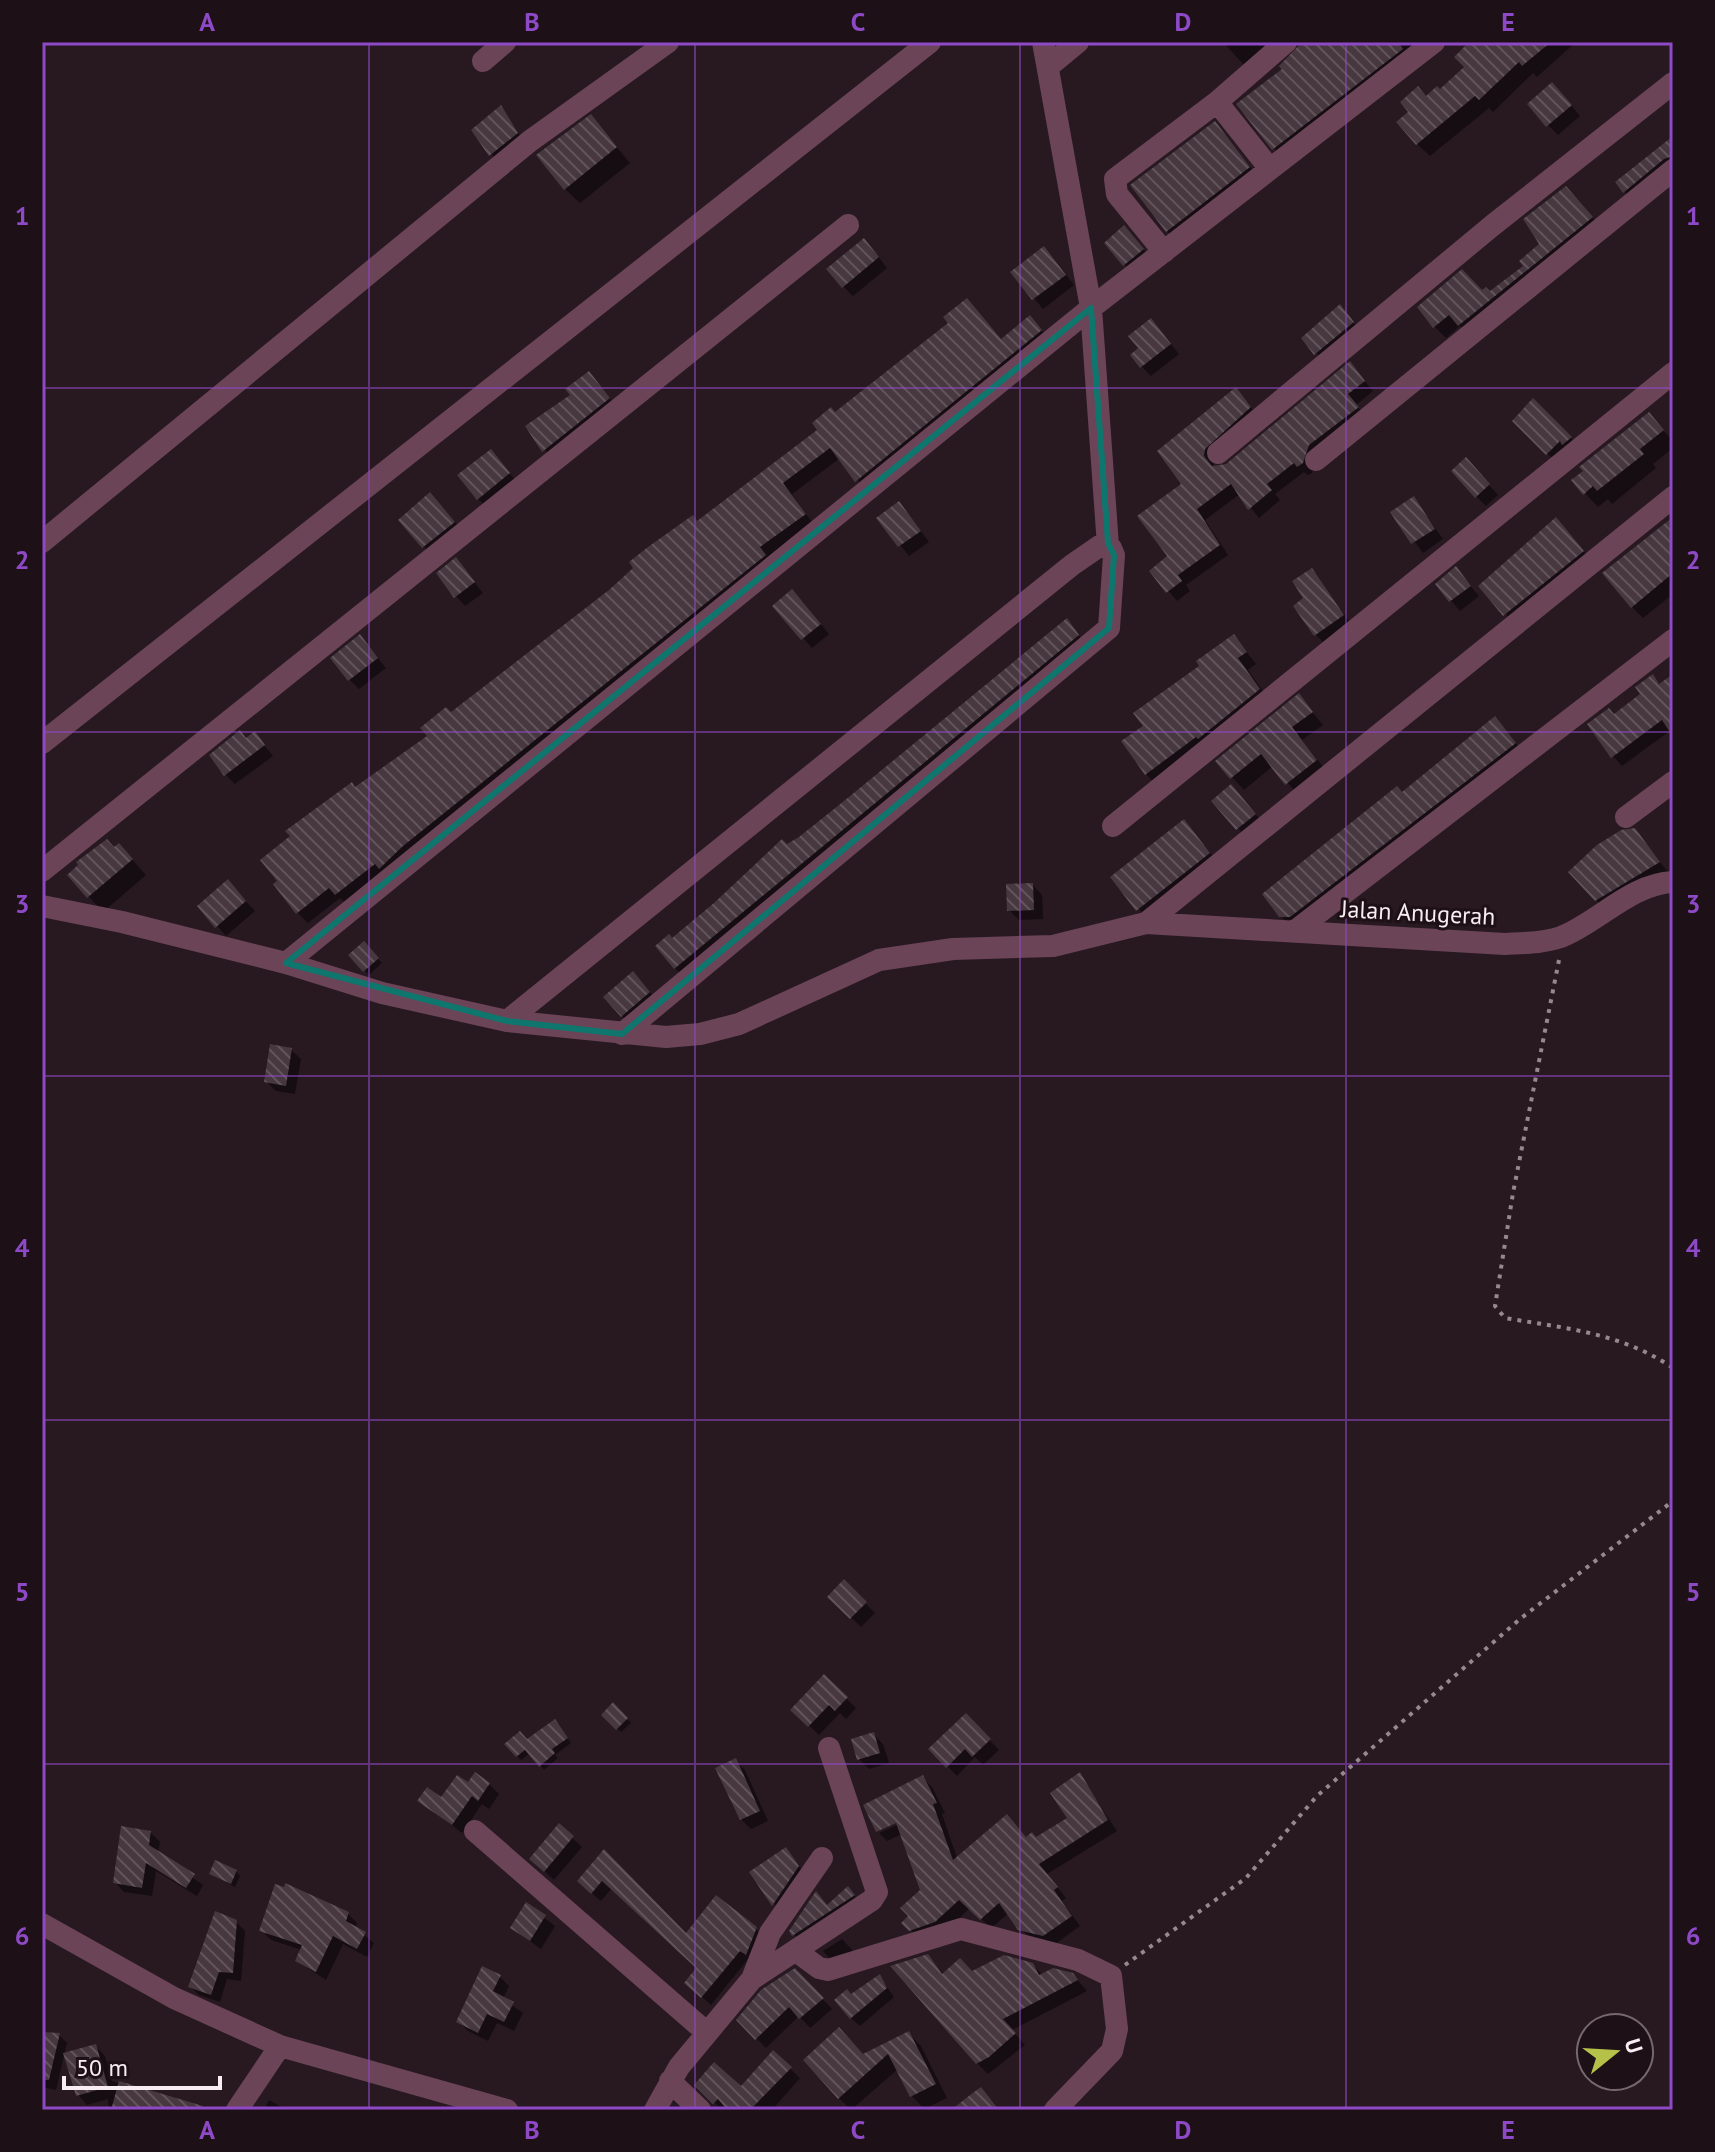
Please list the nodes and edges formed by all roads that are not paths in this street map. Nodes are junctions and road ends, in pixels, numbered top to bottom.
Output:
1 (505, 42) edge
2 (668, 42) edge
3 (930, 42) edge
4 (1043, 42) edge
5 (1078, 42) edge
6 (1286, 42) edge
7 (1421, 46) edge
8 (483, 61) dead end
9 (1049, 66) junction
10 (1673, 83) edge
11 (1217, 102) junction
12 (1270, 169) junction
13 (1673, 170) edge
14 (848, 225) dead end
15 (1164, 252) junction
16 (1091, 308) junction
17 (1673, 373) edge
18 (1218, 453) dead end
19 (1316, 460) dead end
20 (1673, 497) edge
21 (42, 542) edge
22 (1108, 546) junction
23 (1673, 640) edge
24 (42, 743) edge
25 (1673, 782) edge
26 (1626, 817) dead end
27 (1113, 826) dead end
28 (42, 871) edge
29 (1673, 882) edge
30 (42, 906) edge
31 (1146, 923) junction
32 (1295, 931) junction
33 (286, 963) junction
34 (507, 1021) junction
35 (622, 1034) junction
36 (829, 1748) dead end
37 (475, 1831) dead end
38 (822, 1858) dead end
39 (42, 1924) edge
40 (796, 1951) junction
41 (752, 1979) junction
42 (706, 2032) junction
43 (280, 2046) junction
44 (670, 2081) junction
45 (237, 2110) edge
46 (507, 2110) edge
47 (655, 2110) edge
48 (700, 2110) edge
49 (1055, 2110) edge

1 - 8 street
2 - 21 street
3 - 24 street
4 - 9 street
5 - 9 street
6 - 11 street
7 - 12 street
9 - 16 street
10 - 18 street
11 - 12 street
11 - 15 street
12 - 15 street
13 - 19 street
14 - 28 street
15 - 16 street
16 - 22 street
16 - 33 street
17 - 27 street
20 - 31 street
22 - 34 street
22 - 35 street
23 - 32 street
25 - 26 street
29 - 32 street, Jalan Anugerah
30 - 33 street
31 - 32 street, Jalan Anugerah
31 - 35 street
33 - 34 street
34 - 35 street
36 - 40 street
37 - 42 street
38 - 41 street
39 - 43 street
40 - 41 street
40 - 49 street
41 - 42 street
42 - 44 street
43 - 45 street
43 - 46 street
44 - 47 street
44 - 48 street

